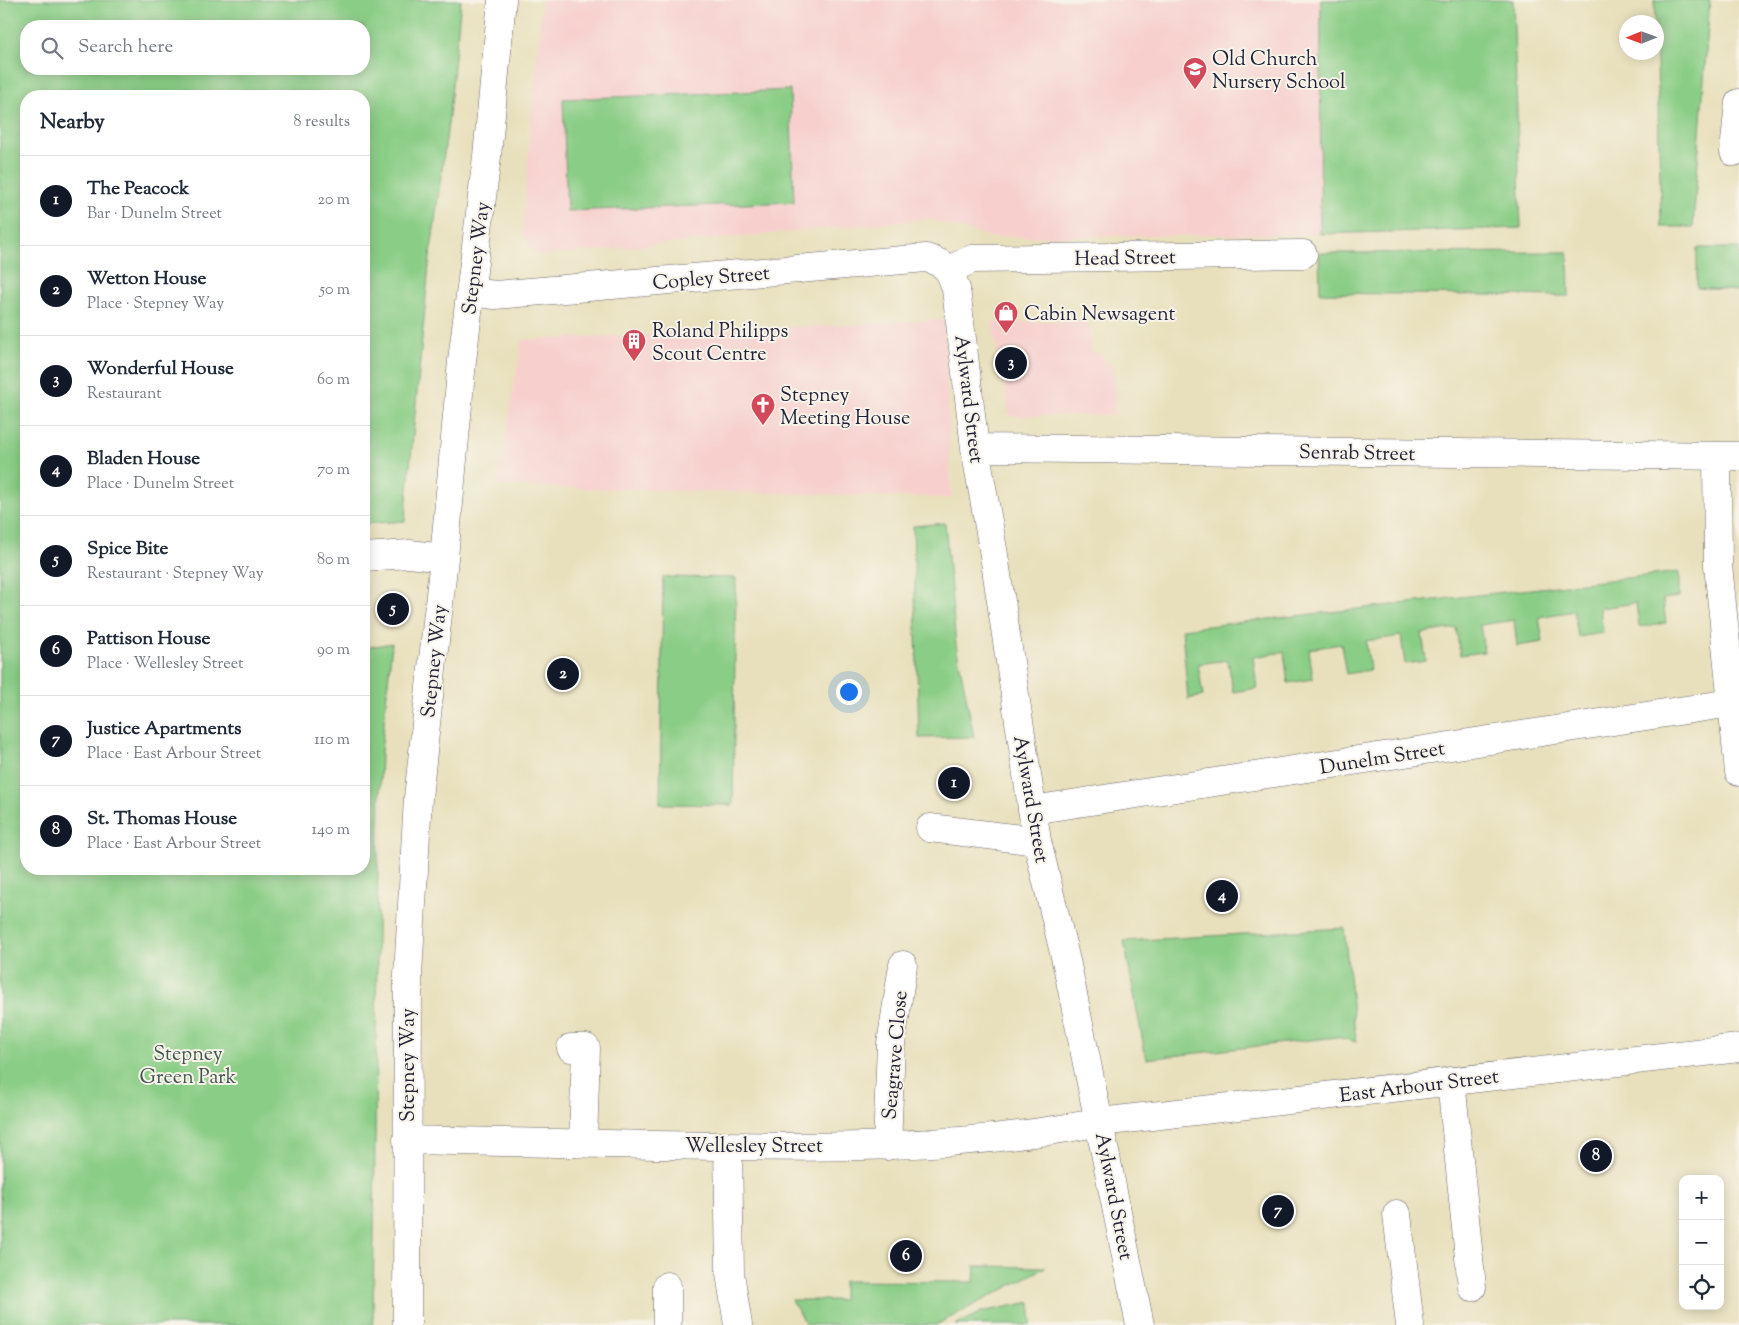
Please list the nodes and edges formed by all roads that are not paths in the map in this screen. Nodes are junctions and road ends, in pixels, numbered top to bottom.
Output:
1 (502, 0) edge
2 (1739, 103) edge
3 (1734, 152) dead end
4 (1303, 254) dead end
5 (949, 270) junction
6 (471, 292) junction
7 (975, 448) junction
8 (1728, 456) edge
9 (370, 557) edge
10 (444, 558) junction
11 (1731, 703) junction
12 (1739, 772) edge
13 (1032, 810) junction
14 (930, 828) dead end
15 (1037, 842) junction
16 (902, 965) dead end
17 (571, 1048) dead end
18 (1739, 1048) edge
19 (1451, 1081) junction
20 (1100, 1122) junction
21 (406, 1140) junction
22 (583, 1143) junction
23 (728, 1146) junction
24 (887, 1146) junction
25 (1397, 1214) dead end
26 (667, 1286) dead end
27 (1472, 1287) dead end
28 (407, 1325) edge
29 (667, 1325) edge
30 (738, 1325) edge
31 (1140, 1325) edge
32 (1410, 1325) edge

1 - 6 street, Stepney Way
2 - 3 street
4 - 5 street, Head Street
5 - 6 street, Copley Street
5 - 7 street, Aylward Street
6 - 10 street, Stepney Way
7 - 8 street, Senrab Street
7 - 13 street, Aylward Street
8 - 11 street
9 - 10 street
10 - 21 street, Stepney Way
11 - 12 street
11 - 13 street, Dunelm Street
13 - 15 street, Aylward Street
14 - 15 street
15 - 20 street, Aylward Street
16 - 24 street, Seagrave Close
17 - 22 street
18 - 19 street, East Arbour Street
19 - 20 street, East Arbour Street
19 - 27 street
20 - 24 street, Wellesley Street
20 - 31 street, Aylward Street
21 - 22 street, Wellesley Street
21 - 28 street, Stepney Way
22 - 23 street, Wellesley Street
23 - 24 street, Wellesley Street
23 - 30 street
25 - 32 street
26 - 29 street

